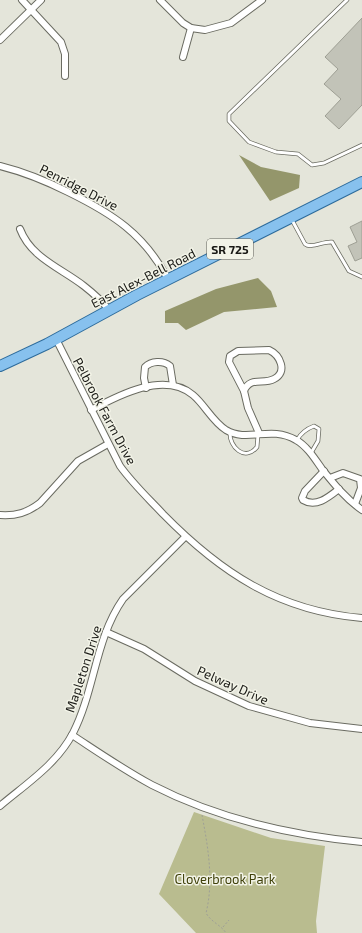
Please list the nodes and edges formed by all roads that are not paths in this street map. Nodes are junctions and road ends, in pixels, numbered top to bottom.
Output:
1 (22, 0) edge
2 (41, 0) edge
3 (160, 0) edge
4 (262, 0) edge
5 (347, 0) edge
6 (30, 10) junction
7 (191, 28) junction
8 (0, 40) edge
9 (183, 56) dead end
10 (65, 76) dead end
11 (362, 145) edge
12 (0, 166) edge
13 (362, 182) edge
14 (292, 218) junction
15 (20, 229) dead end
16 (362, 277) edge
17 (168, 279) junction
18 (109, 310) junction
19 (56, 339) junction
20 (0, 366) edge
21 (173, 385) junction
22 (146, 388) junction
23 (244, 391) junction
24 (91, 410) junction
25 (230, 432) junction
26 (258, 433) junction
27 (297, 440) junction
28 (108, 444) junction
29 (311, 453) junction
30 (324, 471) junction
31 (330, 478) junction
32 (339, 490) junction
33 (354, 504) junction
34 (362, 510) edge
35 (0, 516) edge
36 (185, 536) junction
37 (362, 618) edge
38 (106, 632) junction
39 (362, 729) edge
40 (72, 735) junction
41 (0, 806) edge
42 (362, 842) edge

1 - 6 street
2 - 6 street
3 - 7 street
4 - 7 street
5 - 11 lane
6 - 8 street
6 - 10 street
7 - 9 street
12 - 17 street, Penridge Drive
13 - 14 main road, East Alex-Bell Road / SR 725
14 - 16 lane
14 - 17 main road, East Alex-Bell Road / SR 725
15 - 18 street
17 - 18 main road, East Alex-Bell Road / SR 725
18 - 19 main road, East Alex-Bell Road / SR 725
19 - 20 main road, East Alex-Bell Road / SR 725
19 - 24 street, Pelbrook Farm Drive
21 - 22 street
21 - 22 street
21 - 25 street
22 - 24 street
23 - 23 street
23 - 26 street
24 - 28 street, Pelbrook Farm Drive
25 - 26 street
25 - 26 lane
26 - 27 street
27 - 29 street
27 - 29 lane
28 - 35 street
28 - 36 street, Pelbrook Farm Drive
29 - 30 street
30 - 31 street
30 - 32 street
31 - 32 street
31 - 33 street
32 - 33 street
33 - 34 street
36 - 37 street, Pelbrook Farm Drive
36 - 38 street, Mapleton Drive
38 - 39 street, Pelway Drive
38 - 40 street, Mapleton Drive
40 - 41 street, Mapleton Drive
40 - 42 street

